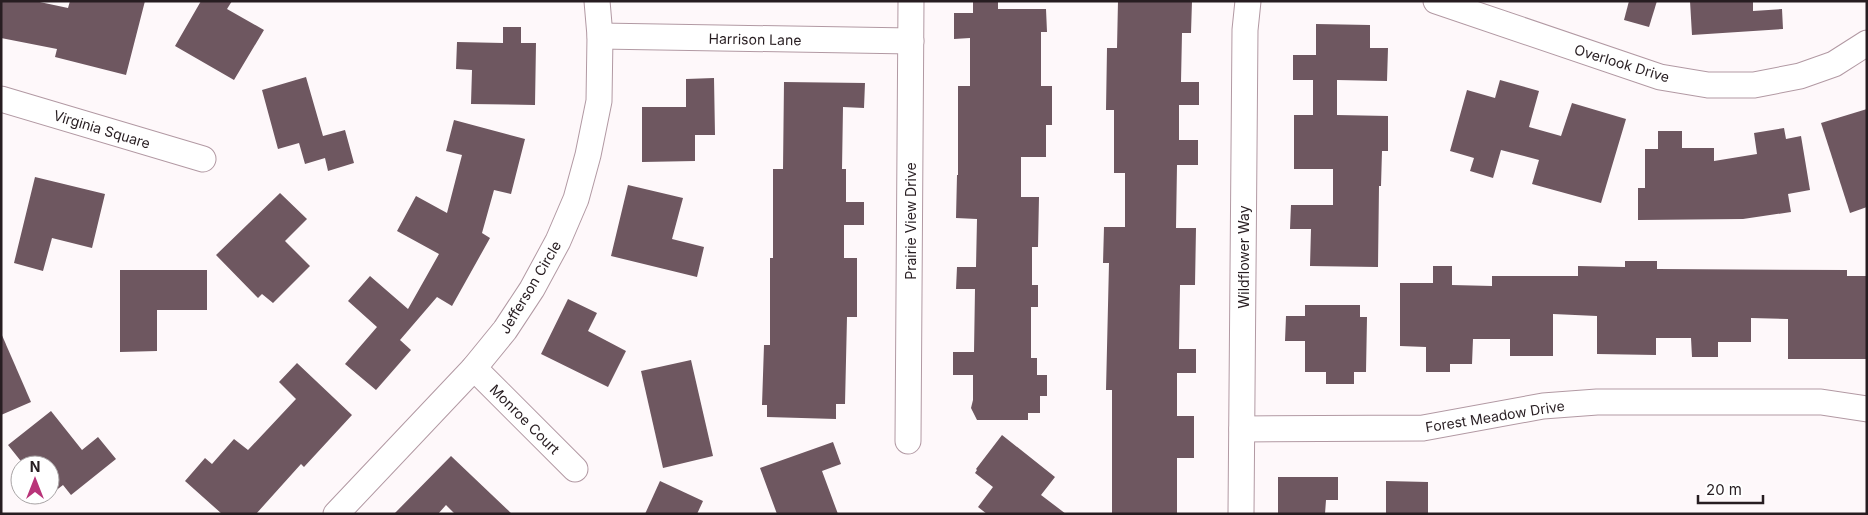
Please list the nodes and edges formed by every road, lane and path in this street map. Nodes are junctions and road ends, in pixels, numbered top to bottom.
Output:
1 (596, 1) edge
2 (911, 1) edge
3 (1248, 1) edge
4 (1436, 1) edge
5 (600, 36) junction
6 (911, 41) junction
7 (1867, 42) edge
8 (1, 99) edge
9 (203, 159) dead end
10 (474, 368) junction
11 (1867, 409) edge
12 (1242, 429) junction
13 (908, 441) dead end
14 (575, 469) dead end
15 (336, 514) edge
16 (1242, 514) edge

1 - 5 street, Jefferson Circle
2 - 6 street, Prairie View Drive
3 - 12 street, Wildflower Way
4 - 7 street, Overlook Drive
5 - 6 street, Harrison Lane
5 - 10 street, Jefferson Circle
6 - 13 street, Prairie View Drive
8 - 9 street, Virginia Square
10 - 14 street, Monroe Court
10 - 15 street, Jefferson Circle
11 - 12 street, Forest Meadow Drive
12 - 16 street, Wildflower Way

